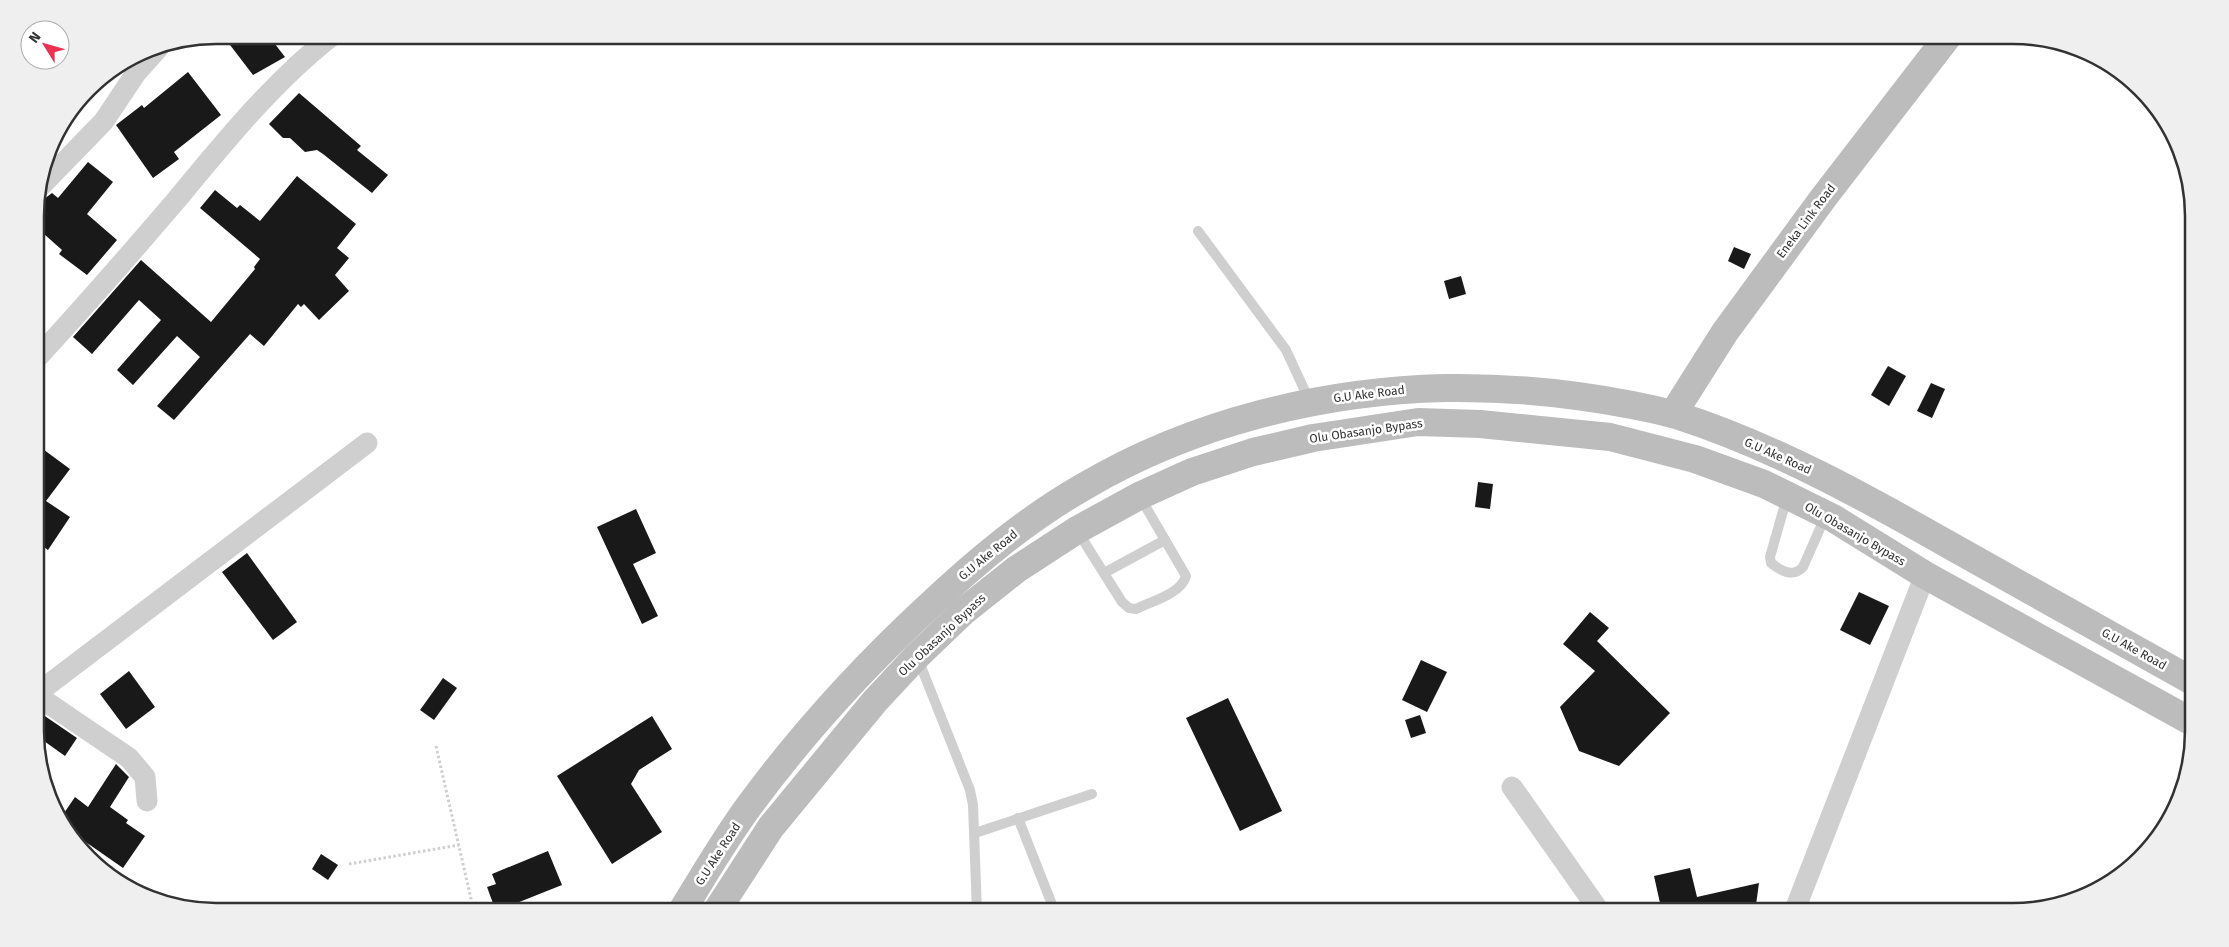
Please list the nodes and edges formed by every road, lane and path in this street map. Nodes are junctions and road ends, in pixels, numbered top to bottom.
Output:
1 (321, 44) edge
2 (1942, 44) edge
3 (130, 68) edge
4 (48, 178) edge
5 (1198, 232) dead end
6 (44, 350) edge
7 (1310, 403) junction
8 (1673, 414) junction
9 (367, 443) dead end
10 (1139, 496) junction
11 (1788, 496) junction
12 (1826, 515) junction
13 (1077, 530) junction
14 (1165, 540) junction
15 (1104, 573) junction
16 (1925, 575) junction
17 (917, 656) junction
18 (2185, 677) edge
19 (44, 688) edge
20 (44, 700) edge
21 (2185, 718) edge
22 (436, 746) dead end
23 (1512, 787) dead end
24 (1092, 794) dead end
25 (147, 801) dead end
26 (1018, 818) junction
27 (975, 833) junction
28 (459, 845) junction
29 (349, 864) dead end
30 (472, 903) edge
31 (687, 903) edge
32 (722, 903) edge
33 (977, 903) edge
34 (1051, 903) edge
35 (1594, 903) edge
36 (1797, 903) edge

1 - 6 street
2 - 8 main road, Eneka Link Road
3 - 4 street
5 - 7 lane
7 - 8 main road, G.U Ake Road
7 - 31 main road, G.U Ake Road
8 - 18 main road, G.U Ake Road
9 - 19 street
10 - 11 main road, Olu Obasanjo Bypass
10 - 13 main road, Olu Obasanjo Bypass
10 - 14 lane
11 - 12 main road, Olu Obasanjo Bypass
11 - 12 lane
12 - 16 main road, Olu Obasanjo Bypass
13 - 15 lane
13 - 17 main road, Olu Obasanjo Bypass
14 - 15 lane
14 - 15 lane
16 - 21 main road, Olu Obasanjo Bypass
16 - 36 street
17 - 27 lane
17 - 32 main road, Olu Obasanjo Bypass
20 - 25 street
22 - 28 path
23 - 35 street
24 - 26 lane
26 - 27 lane
26 - 34 lane
27 - 33 lane
28 - 29 path
28 - 30 path

